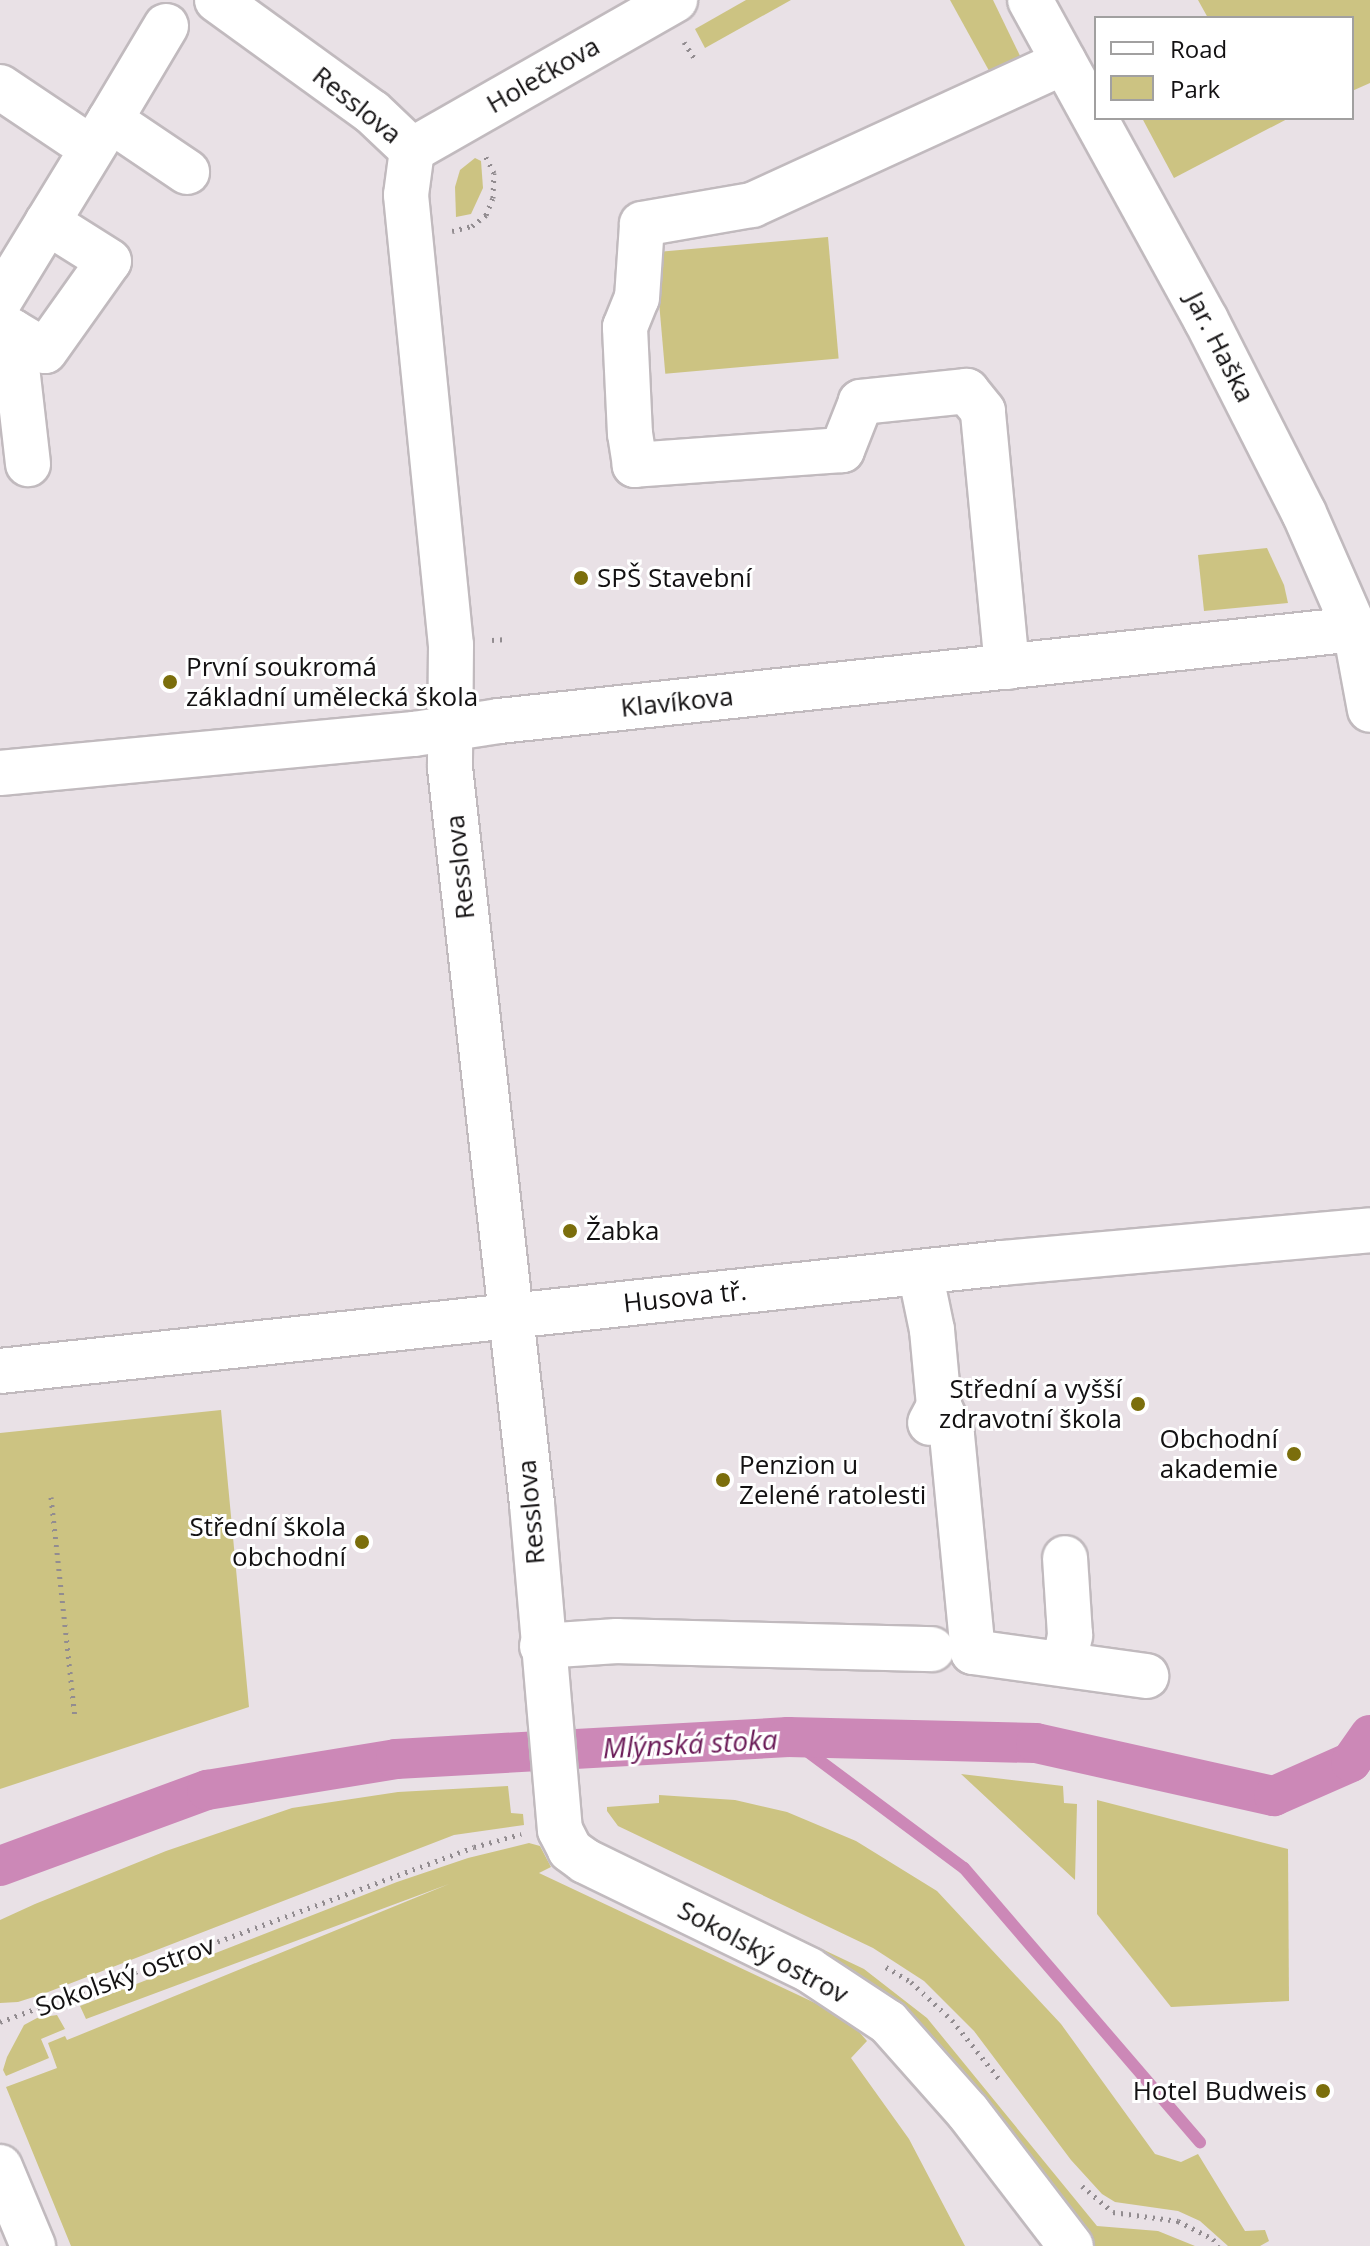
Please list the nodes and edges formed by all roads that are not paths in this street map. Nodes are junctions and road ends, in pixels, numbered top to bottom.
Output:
1 (217, 0) edge
2 (675, 0) edge
3 (1030, 0) edge
4 (166, 26) dead end
5 (1064, 62) junction
6 (0, 87) edge
7 (1094, 117) edge
8 (1096, 120) edge
9 (92, 128) junction
10 (412, 150) junction
11 (187, 172) dead end
12 (18, 227) edge
13 (4, 319) edge
14 (28, 464) dead end
15 (1355, 629) junction
16 (1007, 667) junction
17 (1370, 710) edge
18 (450, 728) junction
19 (0, 773) edge
20 (1370, 1230) edge
21 (920, 1272) junction
22 (510, 1315) junction
23 (0, 1371) edge
24 (1065, 1558) dead end
25 (932, 1649) dead end
26 (544, 1663) junction
27 (1064, 1664) junction
28 (1146, 1676) dead end
29 (546, 1824) joint
30 (0, 2167) edge
31 (33, 2246) edge
32 (1071, 2246) edge

1 - 10 street, Resslova
2 - 10 street, Holečkova
3 - 5 street, Jar. Haška
4 - 9 street
5 - 7 street, Jar. Haška
5 - 16 street
6 - 9 street
8 - 15 street, Jar. Haška
9 - 11 street
9 - 12 street
10 - 18 street, Resslova
12 - 13 street
12 - 13 street
13 - 14 street
15 - 16 street, Klavíkova
15 - 17 street, Jar. Haška
16 - 18 street, Klavíkova
18 - 19 street, Klavíkova
18 - 22 street, Resslova
20 - 21 street, Husova tř.
21 - 22 street, Husova tř.
21 - 27 street
22 - 23 street, Husova tř.
22 - 26 street, Resslova
24 - 27 street
25 - 26 street
26 - 29 street, Resslova
27 - 28 street
29 - 32 street, Sokolský ostrov
30 - 31 street

